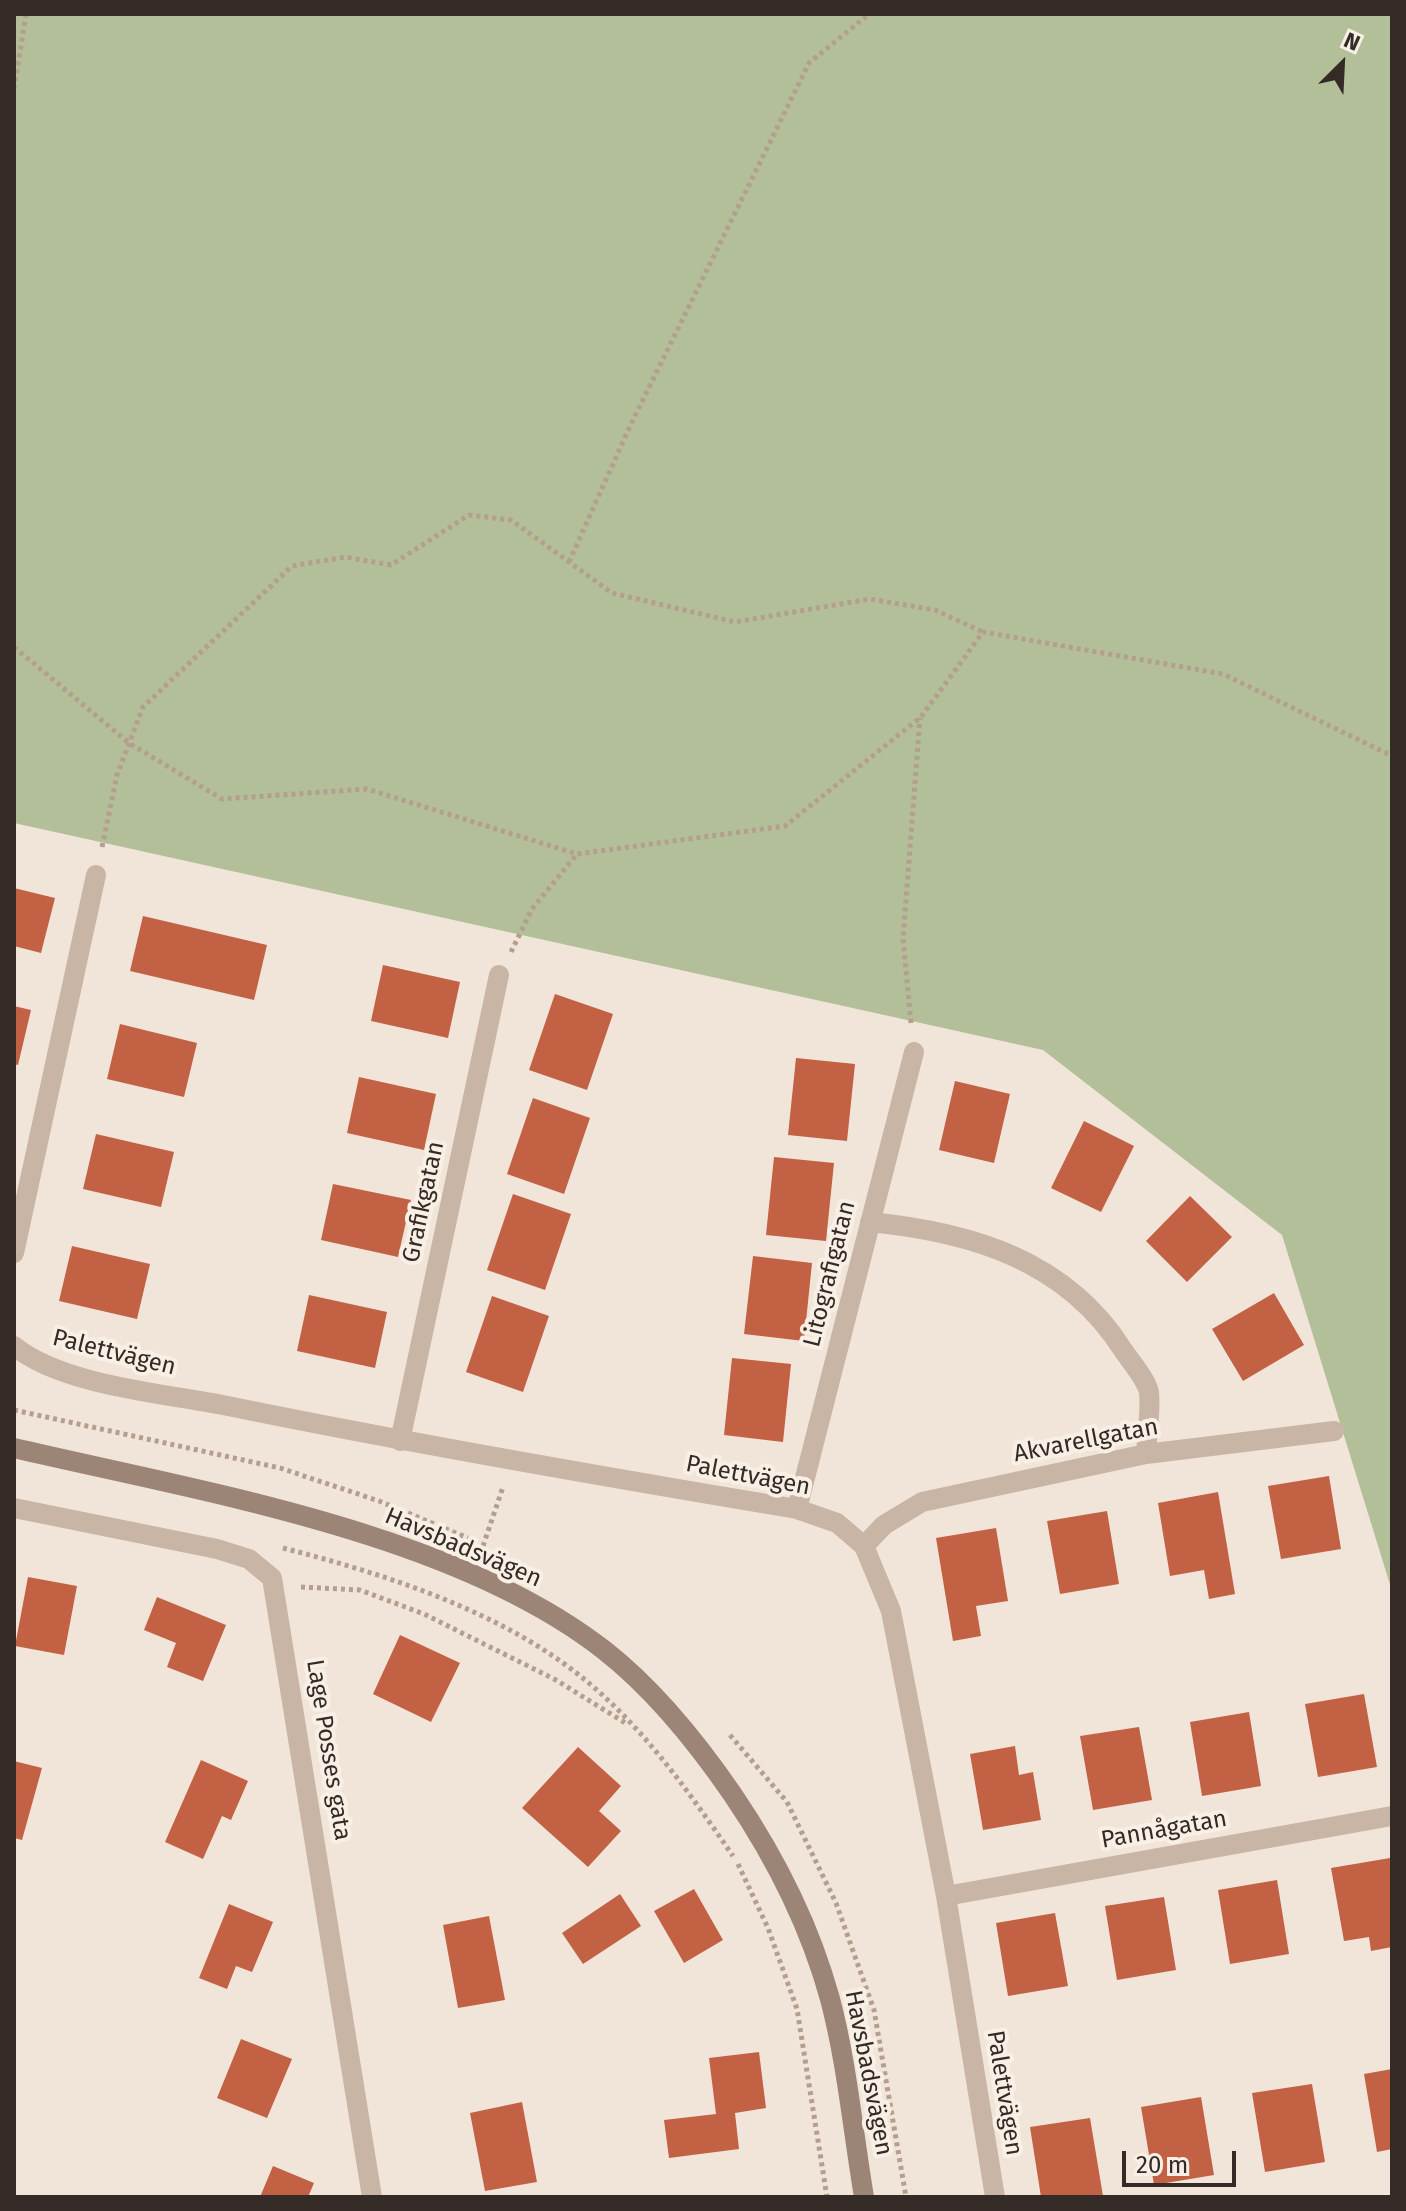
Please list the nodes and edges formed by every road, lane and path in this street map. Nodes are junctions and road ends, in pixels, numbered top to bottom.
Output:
1 (26, 14) edge
2 (869, 14) edge
3 (14, 89) edge
4 (569, 562) junction
5 (983, 632) junction
6 (14, 647) edge
7 (921, 717) junction
8 (129, 743) junction
9 (1392, 756) edge
10 (577, 854) junction
11 (96, 875) joint
12 (499, 975) joint
13 (914, 1052) joint
14 (870, 1222) junction
15 (14, 1253) edge
16 (14, 1346) edge
17 (14, 1410) edge
18 (1334, 1431) dead end
19 (400, 1441) junction
20 (14, 1448) edge
21 (1146, 1454) junction
22 (512, 1461) junction
23 (14, 1508) edge
24 (797, 1509) junction
25 (274, 1546) dead end
26 (483, 1546) junction
27 (864, 1546) junction
28 (496, 1554) dead end
29 (272, 1578) junction
30 (722, 1726) dead end
31 (638, 1731) junction
32 (1392, 1816) edge
33 (946, 1896) junction
34 (372, 2197) edge
35 (827, 2197) edge
36 (864, 2197) edge
37 (906, 2197) edge
38 (995, 2197) edge

1 - 3 path
2 - 4 path
4 - 5 path
4 - 8 path
5 - 7 path
5 - 9 path
6 - 8 path
7 - 10 path
7 - 13 path
8 - 10 path
8 - 11 path
10 - 12 path
11 - 15 street
12 - 19 street, Grafikgatan
13 - 14 street, Litografigatan
14 - 21 street
14 - 24 street, Litografigatan
16 - 19 street, Palettvägen
17 - 26 path
18 - 21 street, Akvarellgatan
19 - 22 street, Palettvägen
20 - 36 street, Havsbadsvägen
21 - 27 street, Akvarellgatan
22 - 24 street, Palettvägen
22 - 26 path
23 - 29 street
24 - 27 street, Palettvägen
25 - 31 path
26 - 28 path
27 - 33 street, Palettvägen
29 - 31 path
29 - 34 street, Lage Posses gata
30 - 37 path
31 - 35 path
32 - 33 street, Pannågatan
33 - 38 street, Palettvägen

